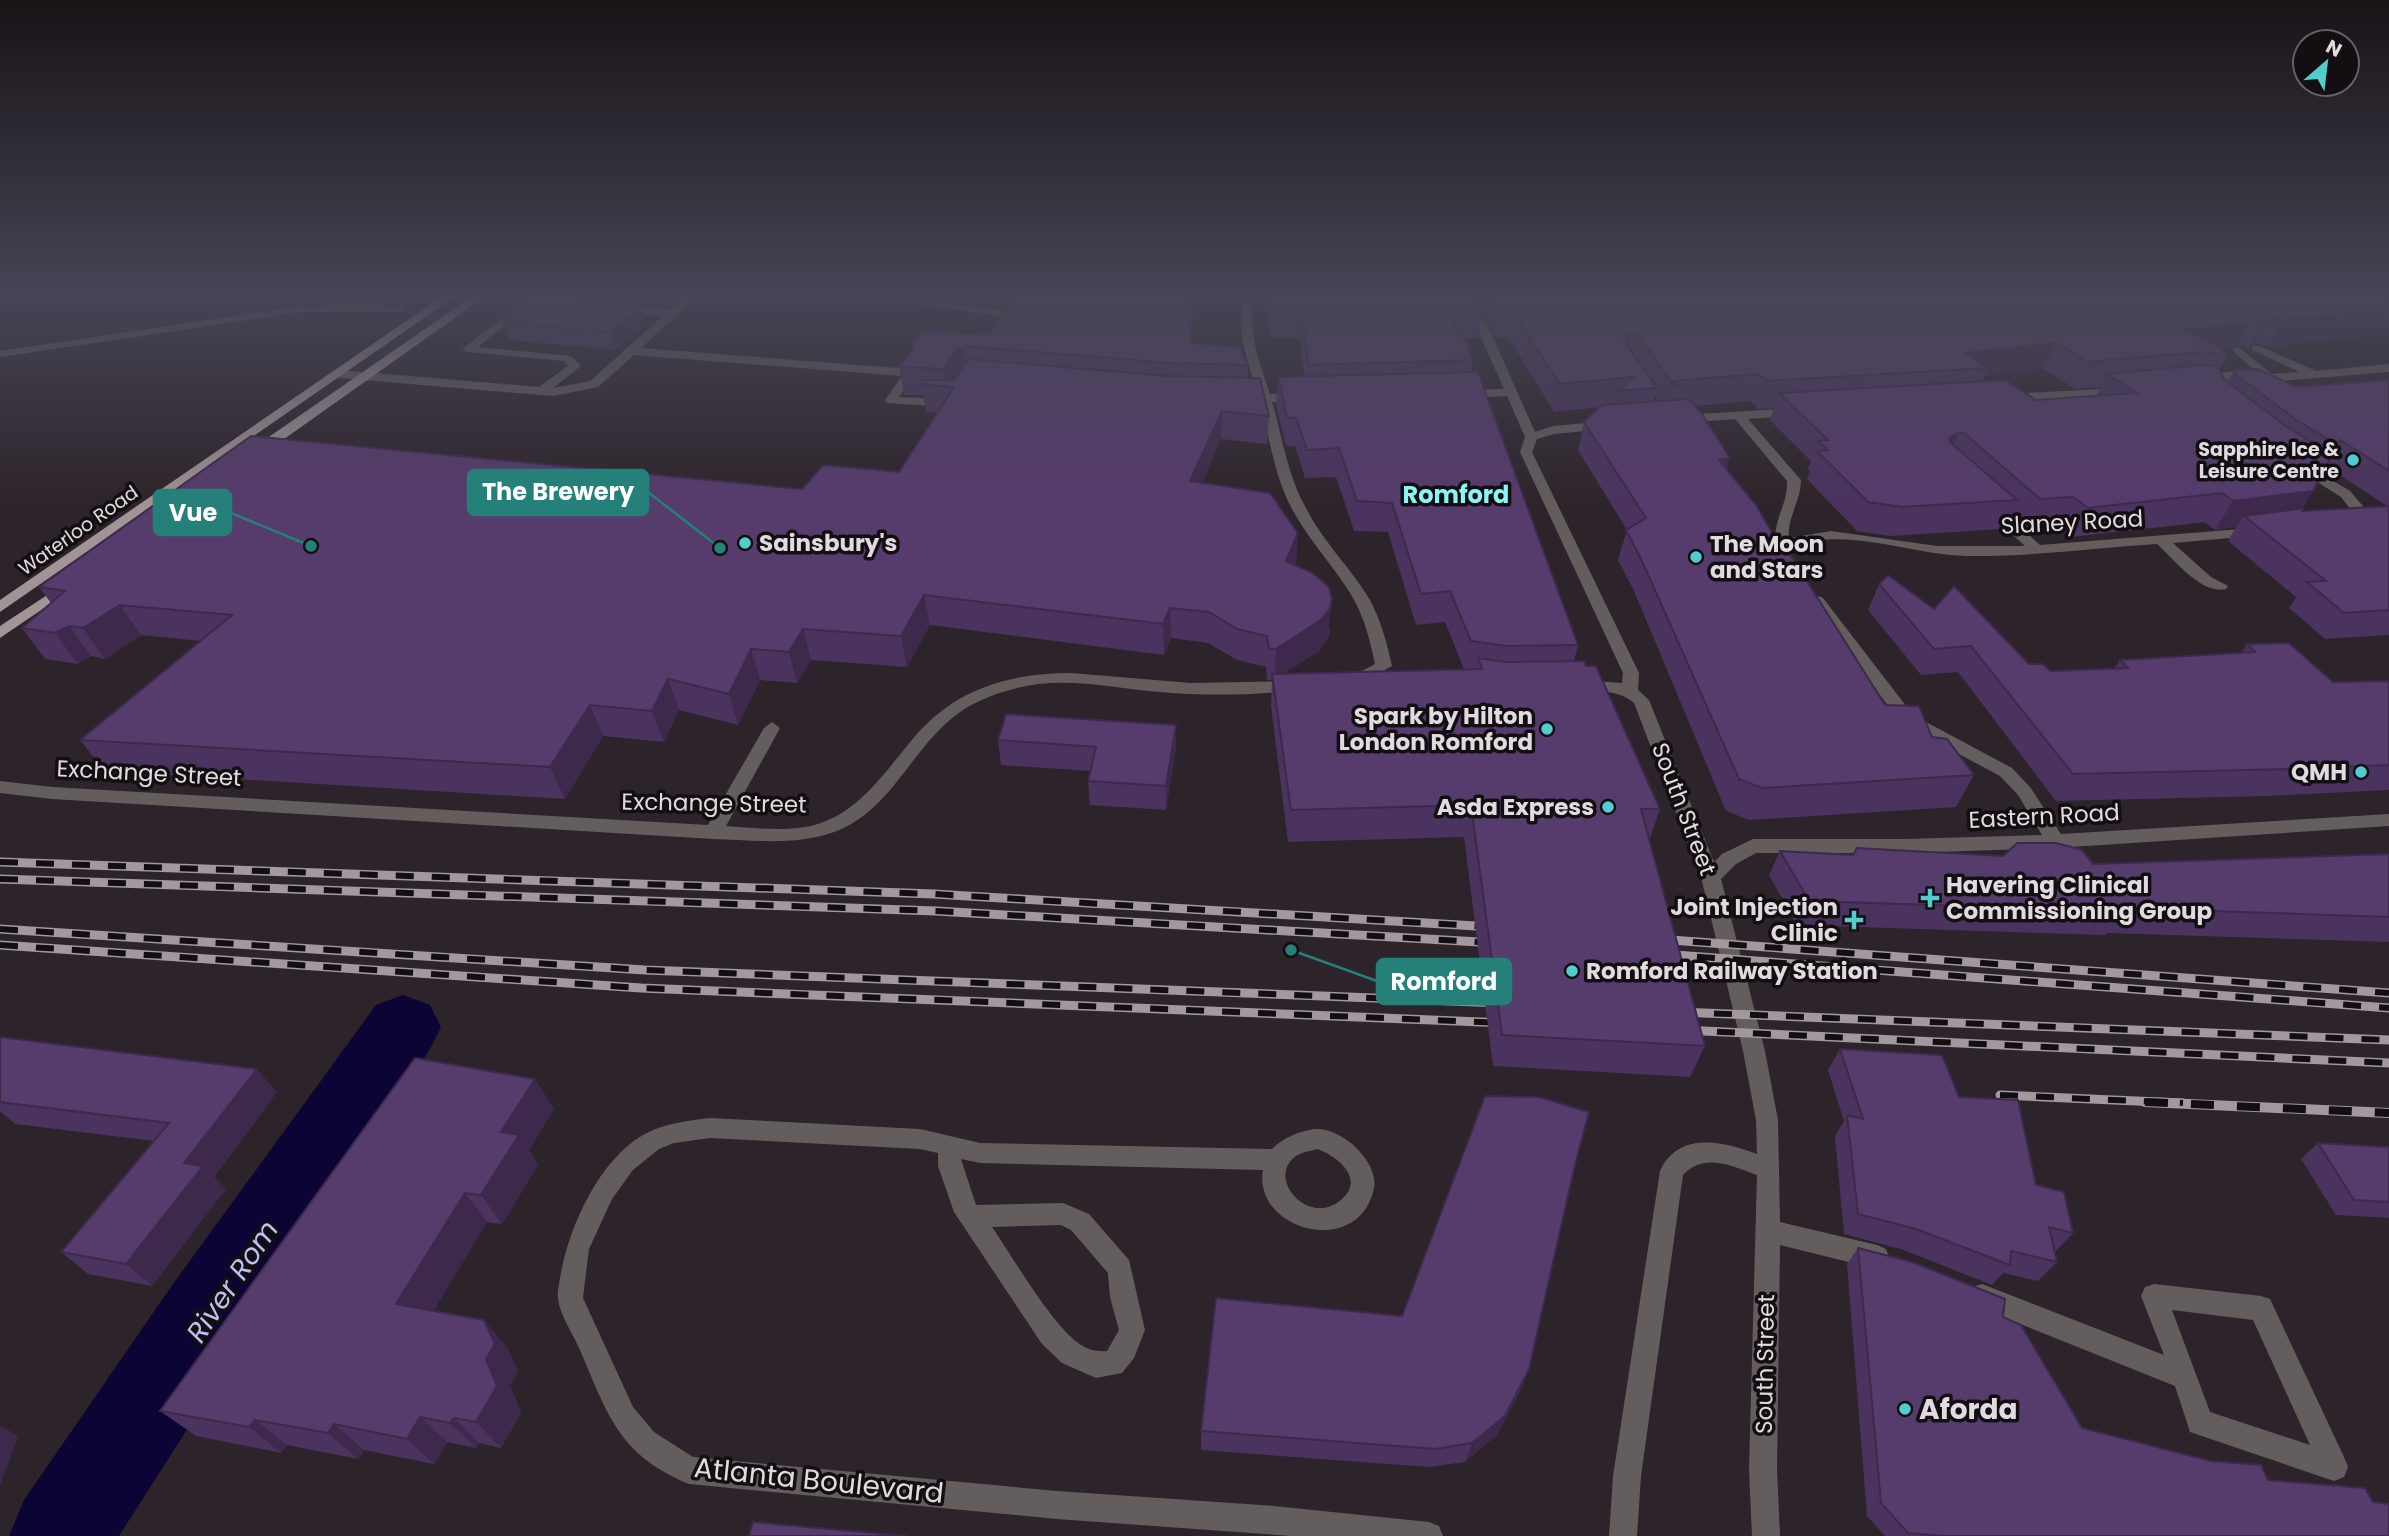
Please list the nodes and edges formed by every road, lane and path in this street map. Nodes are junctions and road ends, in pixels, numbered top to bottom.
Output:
1 (352, 365) edge
2 (382, 365) edge
3 (574, 365) edge
4 (617, 365) edge
5 (805, 365) edge
6 (1253, 365) edge
7 (1498, 365) edge
8 (2254, 365) edge
9 (2292, 365) edge
10 (2389, 368) edge
11 (339, 374) junction
12 (2318, 374) junction
13 (366, 376) junction
14 (2269, 378) junction
15 (2138, 390) edge
16 (542, 391) junction
17 (1510, 393) junction
18 (1455, 394) edge
19 (957, 395) edge
20 (1320, 397) edge
21 (1224, 398) edge
22 (1266, 399) junction
23 (1995, 399) edge
24 (1812, 411) edge
25 (1739, 416) junction
26 (1675, 420) edge
27 (1622, 424) edge
28 (1531, 437) junction
29 (2284, 455) edge
30 (252, 456) edge
31 (1975, 494) edge
32 (2363, 516) junction
33 (2346, 521) edge
34 (2389, 527) edge
35 (2264, 531) edge
36 (1784, 546) junction
37 (2037, 549) junction
38 (1793, 568) edge
39 (80, 577) edge
40 (1808, 588) edge
41 (0, 607) edge
42 (0, 633) edge
43 (1340, 681) edge
44 (1313, 684) edge
45 (1567, 685) edge
46 (1630, 691) junction
47 (772, 728) dead end
48 (0, 787) edge
49 (2389, 820) edge
50 (713, 832) junction
51 (2056, 841) junction
52 (1711, 877) junction
53 (949, 1144) junction
54 (1277, 1160) dead end
55 (1769, 1169) junction
56 (970, 1216) junction
57 (1768, 1231) junction
58 (1900, 1263) edge
59 (1965, 1289) edge
60 (2185, 1377) junction
61 (1429, 1536) edge
62 (1623, 1536) edge
63 (1766, 1536) edge

1 - 11 main road, Waterloo Road
2 - 13 main road
3 - 16 street
4 - 16 street
5 - 19 street
6 - 22 street
7 - 17 street, South Street
8 - 14 street
9 - 12 street
10 - 12 street
11 - 13 street
11 - 41 main road, Waterloo Road
12 - 14 street
13 - 16 street
13 - 30 main road
14 - 14 street
15 - 23 street
17 - 18 street
17 - 28 street, South Street
20 - 22 street
21 - 22 street
22 - 43 street
24 - 25 street
25 - 26 street
25 - 36 street
27 - 28 street
28 - 46 street, South Street
29 - 32 street
31 - 37 street
32 - 33 street
32 - 34 street
35 - 37 street, Slaney Road
36 - 37 street, Slaney Road
36 - 38 street
39 - 42 main road, Waterloo Road
40 - 51 street
44 - 50 street, Exchange Street
45 - 46 street
46 - 52 street, South Street
47 - 50 street
48 - 50 street, Exchange Street
49 - 51 street, Eastern Road
51 - 52 street, Eastern Road
52 - 55 street, South Street
53 - 54 street, Atlanta Boulevard
53 - 56 street
53 - 61 street, Atlanta Boulevard
55 - 57 street, South Street
55 - 62 street
56 - 56 street
57 - 58 street
57 - 63 street, South Street
59 - 60 street
60 - 60 street

